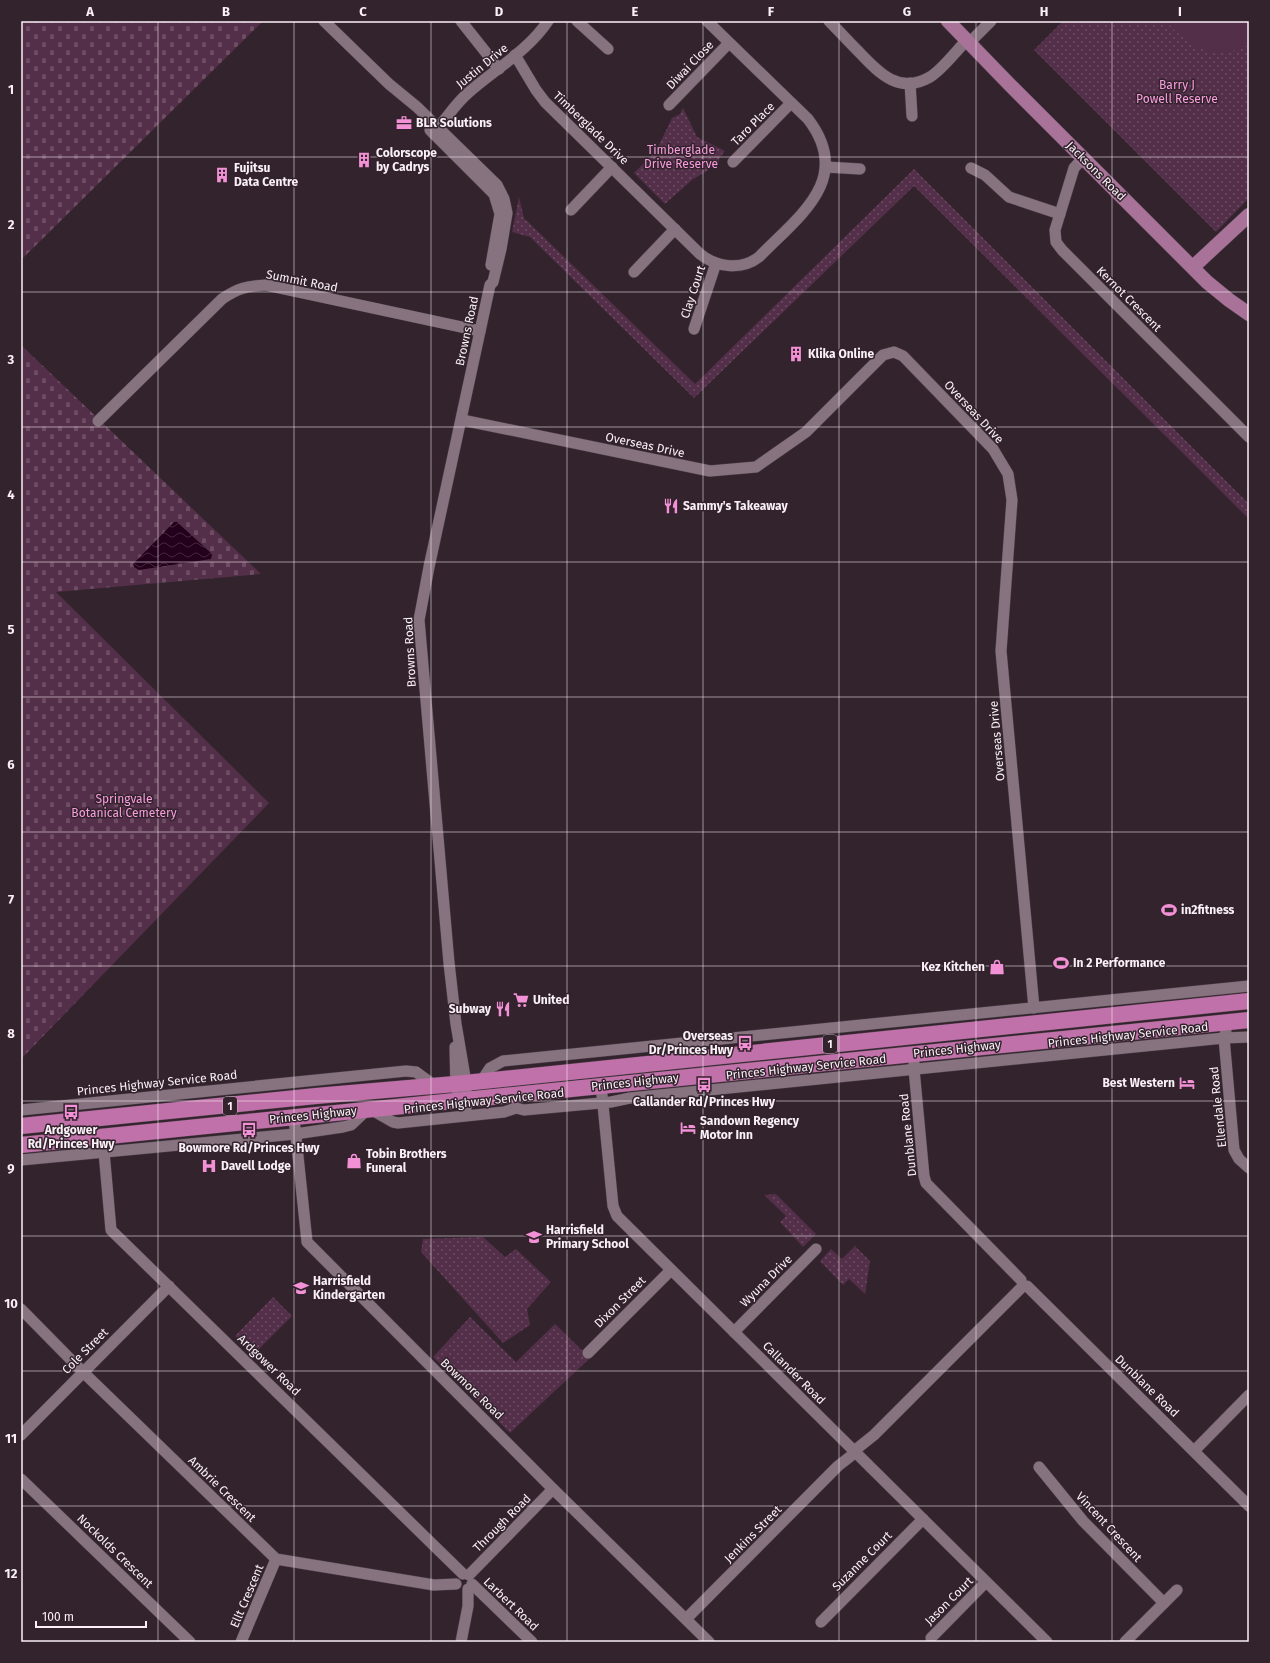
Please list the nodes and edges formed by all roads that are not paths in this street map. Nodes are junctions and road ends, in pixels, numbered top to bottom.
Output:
1 (324, 21) edge
2 (461, 21) edge
3 (548, 21) edge
4 (578, 21) edge
5 (707, 21) edge
6 (829, 21) edge
7 (948, 21) edge
8 (991, 21) edge
9 (968, 42) junction
10 (729, 43) junction
11 (608, 49) dead end
12 (516, 56) junction
13 (499, 68) junction
14 (910, 83) junction
15 (791, 103) junction
16 (669, 105) dead end
17 (912, 116) dead end
18 (433, 128) junction
19 (1083, 158) junction
20 (732, 162) dead end
21 (612, 166) junction
22 (826, 167) junction
23 (860, 168) dead end
24 (971, 168) dead end
25 (571, 210) dead end
26 (1060, 214) junction
27 (1249, 215) edge
28 (676, 229) junction
29 (716, 263) junction
30 (1195, 270) junction
31 (634, 272) dead end
32 (1249, 314) edge
33 (694, 328) dead end
34 (480, 331) junction
35 (462, 420) junction
36 (98, 421) dead end
37 (1249, 437) edge
38 (1249, 986) edge
39 (1249, 1001) edge
40 (1220, 1005) junction
41 (1034, 1008) junction
42 (1249, 1020) edge
43 (1225, 1030) junction
44 (1249, 1036) edge
45 (798, 1047) junction
46 (914, 1061) junction
47 (482, 1080) junction
48 (460, 1083) junction
49 (601, 1085) junction
50 (435, 1086) junction
51 (316, 1096) junction
52 (462, 1099) junction
53 (293, 1100) junction
54 (603, 1103) junction
55 (369, 1109) junction
56 (21, 1110) edge
57 (318, 1114) junction
58 (466, 1115) junction
59 (294, 1118) junction
60 (21, 1126) edge
61 (295, 1134) junction
62 (21, 1145) edge
63 (104, 1152) junction
64 (21, 1160) edge
65 (1249, 1168) edge
66 (816, 1248) dead end
67 (671, 1270) junction
68 (1023, 1284) junction
69 (169, 1286) junction
70 (21, 1309) edge
71 (734, 1332) junction
72 (588, 1353) dead end
73 (83, 1372) junction
74 (1249, 1395) edge
75 (21, 1435) edge
76 (1194, 1451) junction
77 (855, 1452) junction
78 (1039, 1467) dead end
79 (21, 1479) edge
80 (553, 1489) junction
81 (1249, 1506) edge
82 (922, 1519) junction
83 (276, 1560) junction
84 (468, 1581) junction
85 (986, 1582) junction
86 (1178, 1590) dead end
87 (1164, 1603) junction
88 (686, 1619) junction
89 (821, 1622) dead end
90 (931, 1638) dead end
91 (190, 1642) edge
92 (241, 1642) edge
93 (462, 1642) edge
94 (532, 1642) edge
95 (709, 1642) edge
96 (1047, 1642) edge
97 (1125, 1642) edge

1 - 18 street, Browns Road
2 - 13 street
3 - 12 street, Justin Drive
4 - 11 street
5 - 10 street, Timberglade Drive
6 - 14 street
7 - 9 main road, Jacksons Road
8 - 9 street
9 - 14 street
9 - 19 main road, Jacksons Road
10 - 15 street, Timberglade Drive
10 - 16 street, Diwai Close
12 - 13 street, Justin Drive
12 - 21 street, Timberglade Drive
13 - 18 street, Justin Drive
14 - 17 street
15 - 20 street, Taro Place
15 - 22 street, Timberglade Drive
18 - 34 street, Browns Road
19 - 26 street, Kernot Crescent
19 - 30 main road, Jacksons Road
21 - 25 street
21 - 28 street, Timberglade Drive
22 - 23 street
22 - 29 street, Timberglade Drive
24 - 26 street
26 - 37 street, Kernot Crescent
27 - 30 main road
28 - 29 street, Timberglade Drive
28 - 31 street
29 - 33 street, Clay Court
30 - 32 main road, Jacksons Road
34 - 35 street, Browns Road
34 - 36 street, Summit Road
35 - 41 street, Overseas Drive
35 - 48 street, Browns Road
38 - 41 street, Princes Highway Service Road
39 - 40 highway, Princes Highway / 1
40 - 43 highway
40 - 45 highway, Princes Highway / 1
41 - 47 street, Princes Highway Service Road
42 - 43 highway, Princes Highway / 1
43 - 44 street, Princes Highway Service Road
43 - 46 street, Princes Highway Service Road
43 - 46 highway, Princes Highway / 1
43 - 65 street, Ellendale Road
45 - 46 highway
45 - 47 highway, Princes Highway / 1
46 - 49 highway, Princes Highway / 1
46 - 54 street, Princes Highway Service Road
46 - 68 street, Dunblane Road
47 - 48 highway, Princes Highway / 1
48 - 50 highway, Princes Highway / 1
48 - 52 street, Browns Road
49 - 52 highway, Princes Highway / 1
49 - 54 street, Callander Road
50 - 51 highway, Princes Highway / 1
50 - 56 street, Princes Highway Service Road
51 - 53 highway, Princes Highway / 1
51 - 57 highway
52 - 55 highway, Princes Highway / 1
52 - 58 street, Browns Road
53 - 59 highway
53 - 60 highway, Princes Highway / 1
54 - 58 street, Princes Highway Service Road
54 - 67 street, Callander Road
55 - 57 highway, Princes Highway / 1
55 - 58 street, Princes Highway Service Road
55 - 61 street
57 - 59 highway, Princes Highway / 1
59 - 61 street, Bowmore Road
59 - 62 highway, Princes Highway / 1
61 - 63 street
61 - 80 street, Bowmore Road
63 - 64 street
63 - 69 street, Ardgower Road
66 - 71 street, Wyuna Drive
67 - 71 street, Callander Road
67 - 72 street, Dixon Street
68 - 76 street, Dunblane Road
68 - 77 street, Jenkins Street
69 - 73 street, Cole Street
69 - 84 street, Ardgower Road
70 - 73 street, Ambrie Crescent
71 - 77 street, Callander Road
73 - 75 street, Cole Street
73 - 83 street, Ambrie Crescent
74 - 76 street
76 - 81 street, Dunblane Road
77 - 82 street, Callander Road
77 - 88 street, Jenkins Street
78 - 87 street, Vincent Crescent
79 - 91 street, Nockolds Crescent
80 - 84 street, Through Road
80 - 88 street, Bowmore Road
82 - 85 street, Callander Road
82 - 89 street, Suzanne Court
83 - 84 street, Through Road
83 - 92 street, Ellt Crescent
84 - 93 street
84 - 94 street, Larbert Road
85 - 90 street, Jason Court
85 - 96 street, Callander Road
86 - 87 street
87 - 97 street
88 - 95 street, Bowmore Road

